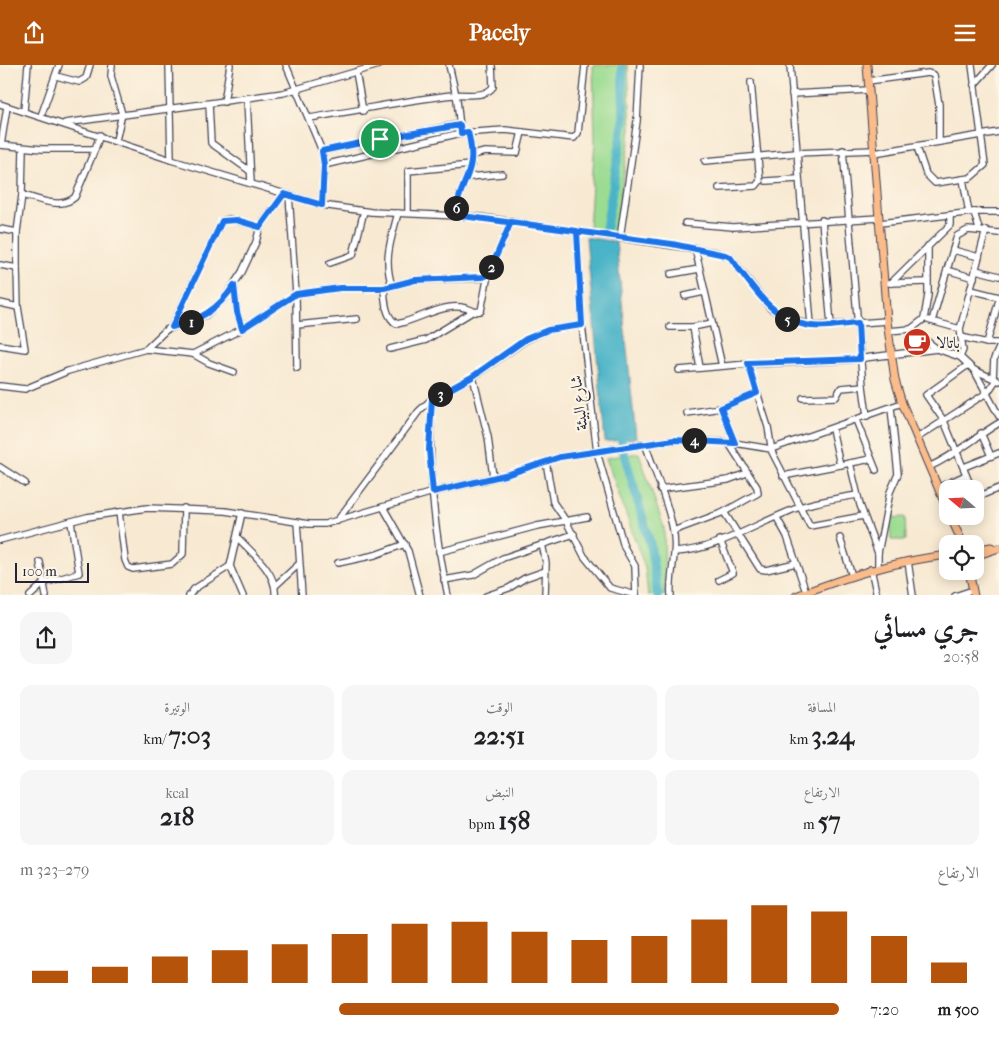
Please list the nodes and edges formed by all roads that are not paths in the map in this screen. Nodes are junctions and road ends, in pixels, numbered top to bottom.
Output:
1 (28, 65) edge
2 (60, 65) edge
3 (90, 65) edge
4 (112, 65) edge
5 (168, 65) edge
6 (230, 65) edge
7 (286, 65) edge
8 (449, 65) edge
9 (492, 65) edge
10 (585, 65) edge
11 (640, 65) edge
12 (790, 65) edge
13 (867, 65) edge
14 (972, 65) edge
15 (992, 65) edge
16 (375, 66) edge
17 (356, 72) junction
18 (56, 76) junction
19 (868, 81) junction
20 (751, 82) dead end
21 (974, 85) junction
22 (297, 89) junction
23 (869, 90) junction
24 (456, 94) junction
25 (792, 94) junction
26 (247, 100) junction
27 (224, 101) junction
28 (208, 103) junction
29 (0, 104) edge
30 (7, 107) junction
31 (168, 109) junction
32 (24, 111) junction
33 (363, 111) junction
34 (122, 114) junction
35 (41, 116) junction
36 (309, 118) junction
37 (63, 123) junction
38 (460, 125) junction
39 (468, 132) junction
40 (522, 132) junction
41 (999, 132) edge
42 (461, 133) junction
43 (100, 135) junction
44 (982, 135) junction
45 (116, 140) junction
46 (939, 142) junction
47 (0, 145) edge
48 (917, 147) junction
49 (23, 148) junction
50 (95, 149) junction
51 (843, 150) junction
52 (322, 151) junction
53 (874, 152) junction
54 (796, 153) junction
55 (473, 155) junction
56 (758, 156) junction
57 (171, 160) junction
58 (705, 161) dead end
59 (324, 165) junction
60 (471, 165) junction
61 (250, 171) junction
62 (502, 175) dead end
63 (469, 177) junction
64 (798, 179) junction
65 (963, 179) junction
66 (766, 181) dead end
67 (251, 183) junction
68 (719, 188) dead end
69 (286, 194) junction
70 (22, 195) junction
71 (322, 205) junction
72 (364, 211) junction
73 (972, 212) junction
74 (398, 213) junction
75 (408, 213) junction
76 (999, 213) edge
77 (455, 215) junction
78 (950, 217) junction
79 (822, 221) junction
80 (849, 221) junction
81 (880, 221) junction
82 (511, 222) junction
83 (801, 222) junction
84 (684, 223) dead end
85 (260, 227) junction
86 (0, 229) edge
87 (979, 229) junction
88 (986, 230) junction
89 (577, 231) junction
90 (17, 232) junction
91 (999, 233) edge
92 (620, 238) junction
93 (928, 247) junction
94 (695, 248) junction
95 (952, 250) junction
96 (979, 257) junction
97 (330, 263) dead end
98 (0, 265) edge
99 (17, 269) junction
100 (699, 269) junction
101 (947, 270) junction
102 (976, 270) junction
103 (670, 274) dead end
104 (488, 275) junction
105 (999, 276) edge
106 (974, 278) junction
107 (927, 282) junction
108 (888, 283) junction
109 (234, 285) junction
110 (392, 286) junction
111 (384, 288) junction
112 (971, 290) junction
113 (704, 292) junction
114 (296, 294) junction
115 (685, 296) dead end
116 (999, 299) edge
117 (0, 303) edge
118 (18, 307) junction
119 (998, 307) edge
120 (475, 311) junction
121 (357, 319) dead end
122 (924, 319) junction
123 (887, 321) junction
124 (932, 321) junction
125 (712, 323) junction
126 (858, 323) junction
127 (297, 325) junction
128 (582, 325) junction
129 (811, 325) junction
130 (831, 325) junction
131 (172, 327) junction
132 (670, 327) dead end
133 (693, 327) junction
134 (242, 329) junction
135 (911, 329) junction
136 (960, 329) junction
137 (888, 331) junction
138 (961, 337) junction
139 (987, 343) junction
140 (999, 343) edge
141 (0, 345) edge
142 (999, 348) edge
143 (146, 349) junction
144 (390, 349) dead end
145 (937, 349) junction
146 (192, 354) junction
147 (890, 355) junction
148 (960, 357) junction
149 (860, 359) junction
150 (748, 363) junction
151 (968, 365) junction
152 (722, 366) junction
153 (700, 368) junction
154 (297, 369) dead end
155 (678, 370) dead end
156 (974, 370) junction
157 (234, 372) dead end
158 (472, 377) junction
159 (996, 380) edge
160 (0, 386) edge
161 (863, 386) junction
162 (988, 392) junction
163 (757, 393) junction
164 (803, 398) dead end
165 (432, 399) junction
166 (902, 403) junction
167 (721, 408) junction
168 (891, 408) junction
169 (688, 413) dead end
170 (867, 416) junction
171 (999, 416) edge
172 (856, 420) junction
173 (944, 421) junction
174 (999, 423) edge
175 (832, 429) junction
176 (982, 433) junction
177 (917, 438) junction
178 (728, 442) junction
179 (735, 443) junction
180 (646, 446) junction
181 (771, 449) junction
182 (598, 452) junction
183 (957, 453) junction
184 (999, 453) edge
185 (991, 456) junction
186 (871, 459) junction
187 (546, 462) junction
188 (850, 463) junction
189 (840, 465) junction
190 (0, 467) edge
191 (930, 467) junction
192 (964, 467) junction
193 (876, 470) dead end
194 (747, 473) junction
195 (966, 475) junction
196 (494, 477) junction
197 (783, 477) junction
198 (968, 480) edge
199 (25, 483) dead end
200 (938, 487) joint
201 (999, 488) edge
202 (660, 489) junction
203 (433, 492) junction
204 (984, 494) edge
205 (857, 495) junction
206 (383, 507) junction
207 (801, 507) junction
208 (184, 508) junction
209 (724, 511) junction
210 (119, 512) junction
211 (242, 513) junction
212 (863, 516) junction
213 (586, 517) dead end
214 (777, 518) junction
215 (337, 521) junction
216 (566, 521) junction
217 (71, 522) junction
218 (297, 522) junction
219 (954, 525) edge
220 (673, 531) junction
221 (957, 532) junction
222 (574, 534) junction
223 (736, 534) junction
224 (957, 535) edge
225 (958, 535) edge
226 (237, 537) junction
227 (840, 538) dead end
228 (720, 540) junction
229 (0, 541) edge
230 (405, 544) junction
231 (542, 545) junction
232 (999, 547) edge
233 (984, 549) edge
234 (439, 552) junction
235 (675, 553) junction
236 (878, 553) junction
237 (984, 553) edge
238 (939, 556) edge
239 (939, 559) edge
240 (911, 560) junction
241 (40, 562) dead end
242 (338, 563) dead end
243 (796, 563) junction
244 (299, 564) junction
245 (230, 566) junction
246 (874, 568) junction
247 (545, 571) junction
248 (852, 576) junction
249 (444, 580) junction
250 (971, 580) edge
251 (719, 581) dead end
252 (44, 583) junction
253 (275, 586) junction
254 (806, 592) junction
255 (974, 593) edge
256 (30, 595) edge
257 (46, 595) edge
258 (189, 595) edge
259 (243, 595) edge
260 (275, 595) edge
261 (302, 595) edge
262 (420, 595) edge
263 (448, 595) edge
264 (486, 595) edge
265 (545, 595) edge
266 (636, 595) edge
267 (671, 595) edge
268 (796, 595) edge
269 (877, 595) edge
270 (913, 595) edge
271 (956, 595) edge

1 - 32 street
2 - 18 street
3 - 18 street
4 - 34 street
5 - 31 street
6 - 27 street
7 - 22 street
8 - 24 street
9 - 24 street
10 - 40 street
11 - 92 street
12 - 25 street
13 - 19 main road
14 - 21 street
15 - 21 street
16 - 17 street
17 - 22 street
17 - 33 street
18 - 35 street
19 - 23 main road
19 - 46 street
20 - 56 street
21 - 44 street
22 - 26 street
22 - 36 street
23 - 25 street
23 - 53 main road
24 - 33 street
24 - 38 street
25 - 54 street
26 - 27 street
26 - 61 street
27 - 28 street
28 - 31 street
28 - 61 street
29 - 30 street
30 - 32 street
30 - 47 street
31 - 34 street
31 - 57 street
32 - 35 street
33 - 36 street
34 - 37 street
34 - 45 street
35 - 37 street
36 - 52 street
37 - 43 street
38 - 42 street
38 - 52 street
39 - 40 street
39 - 42 street
39 - 55 street
40 - 55 street
41 - 44 street
42 - 59 street
43 - 45 street
43 - 50 street
44 - 46 street
44 - 65 street
45 - 57 street
46 - 48 street
47 - 49 street
48 - 53 street
48 - 65 street
49 - 50 street
49 - 70 street
50 - 70 street
51 - 53 street
51 - 54 street
51 - 80 street
52 - 59 street
53 - 81 main road
54 - 56 street
54 - 64 street
55 - 60 street
56 - 58 street
56 - 68 street
57 - 67 street
59 - 71 street
60 - 63 street
60 - 75 street
61 - 67 street
62 - 63 street
63 - 77 street
64 - 66 street
64 - 83 street
65 - 73 street
67 - 69 street
69 - 71 street
69 - 85 street
69 - 114 street
70 - 90 street
71 - 72 street
72 - 74 street
72 - 97 street
73 - 76 street
73 - 78 street
73 - 87 street
74 - 75 street
74 - 110 street
75 - 77 street
77 - 82 street
78 - 81 street
78 - 93 street
79 - 80 street
79 - 83 street
79 - 130 street
80 - 81 street
80 - 126 street
81 - 108 main road
82 - 89 street
82 - 104 street
83 - 84 street
83 - 129 street
85 - 109 street
85 - 131 street
86 - 90 street
87 - 88 street
87 - 95 street
88 - 91 street
88 - 96 street
89 - 92 street
89 - 128 street, شارع البيئة
90 - 99 street
92 - 94 street
93 - 107 street
93 - 108 street
94 - 100 street
94 - 129 street
95 - 96 street
95 - 101 street
96 - 102 street
98 - 99 street
99 - 118 street
100 - 103 street
100 - 113 street
101 - 106 street
101 - 124 street
102 - 105 street
102 - 106 street
104 - 110 street
104 - 120 street
106 - 112 street
107 - 108 street
107 - 122 street
108 - 123 main road
109 - 131 street
109 - 134 street
110 - 111 street
111 - 114 street
111 - 120 street
112 - 116 street
112 - 136 street
113 - 115 street
113 - 125 street
114 - 127 street
114 - 134 street
116 - 119 street
117 - 118 street
118 - 141 street
119 - 139 street
120 - 144 street
121 - 127 street
122 - 124 street
122 - 135 street
123 - 126 street
123 - 137 main road
124 - 136 street
125 - 133 street
125 - 152 street
126 - 130 street
126 - 149 street
127 - 154 street
128 - 158 street
128 - 182 street, شارع البيئة
129 - 130 street
131 - 143 street
132 - 133 street
133 - 153 street
134 - 146 street
135 - 137 street
135 - 145 street
136 - 138 street
137 - 147 main road
138 - 139 street
138 - 148 street
139 - 140 street
142 - 159 street
143 - 146 street
143 - 160 street
145 - 147 street
145 - 148 street
146 - 157 street
147 - 149 street
147 - 166 main road
148 - 151 street
149 - 150 street
149 - 161 street
150 - 152 street
150 - 163 street
151 - 156 street
151 - 173 street
152 - 153 street
153 - 155 street
156 - 159 street
156 - 162 street
158 - 165 street
158 - 196 street
159 - 162 street
161 - 164 street
161 - 170 street
162 - 171 street
162 - 173 street
163 - 167 street
163 - 181 street
165 - 203 street
165 - 215 street
166 - 168 street
166 - 177 main road
167 - 169 street
167 - 179 street
168 - 170 street
168 - 236 street
170 - 172 street
172 - 175 street
172 - 186 street
173 - 177 street
173 - 183 street
174 - 176 street
175 - 181 street
175 - 189 street
176 - 183 street
176 - 185 street
177 - 191 main road
178 - 179 street
178 - 180 street
178 - 194 street
179 - 181 street
180 - 182 street
180 - 202 street
181 - 197 street
182 - 187 street
182 - 266 street, شارع البيئة
183 - 191 street
183 - 192 street
184 - 185 street
185 - 192 street
186 - 188 street
186 - 193 street
187 - 196 street
187 - 216 street
188 - 189 street
188 - 205 street
189 - 197 street
190 - 199 street
191 - 200 main road
192 - 195 street
194 - 202 street
194 - 209 street
195 - 198 street
195 - 200 street
196 - 203 street
197 - 207 street
201 - 204 street
202 - 220 street
203 - 206 street
203 - 234 street
205 - 207 street
205 - 212 street
206 - 215 street
206 - 230 street
207 - 212 street
207 - 214 street
208 - 210 street
208 - 210 street
208 - 211 street
209 - 220 street
209 - 223 street
210 - 217 street
211 - 218 street
211 - 226 street
212 - 236 street
213 - 216 street
214 - 223 street
214 - 243 street
215 - 218 street
216 - 222 street
216 - 234 street
217 - 229 street
217 - 252 street
218 - 244 street
219 - 221 main road
220 - 235 street
221 - 224 main road
221 - 225 main road
222 - 231 street
222 - 266 street
223 - 228 street
223 - 243 street
226 - 245 street
226 - 253 street
227 - 248 street
228 - 235 street
228 - 251 street
230 - 242 street
230 - 262 street
231 - 247 street
231 - 249 street
232 - 233 main road
232 - 237 main road
234 - 249 street
235 - 267 street
236 - 246 street
238 - 240 main road
239 - 240 main road
240 - 246 main road
240 - 270 street
241 - 252 street
243 - 254 street
244 - 253 street
244 - 261 street
245 - 258 street
245 - 259 street
246 - 248 main road
246 - 269 street
247 - 264 street
247 - 265 street
248 - 254 main road
249 - 263 street
250 - 255 main road
252 - 256 street
252 - 257 street
253 - 260 street
254 - 268 main road
255 - 271 street

